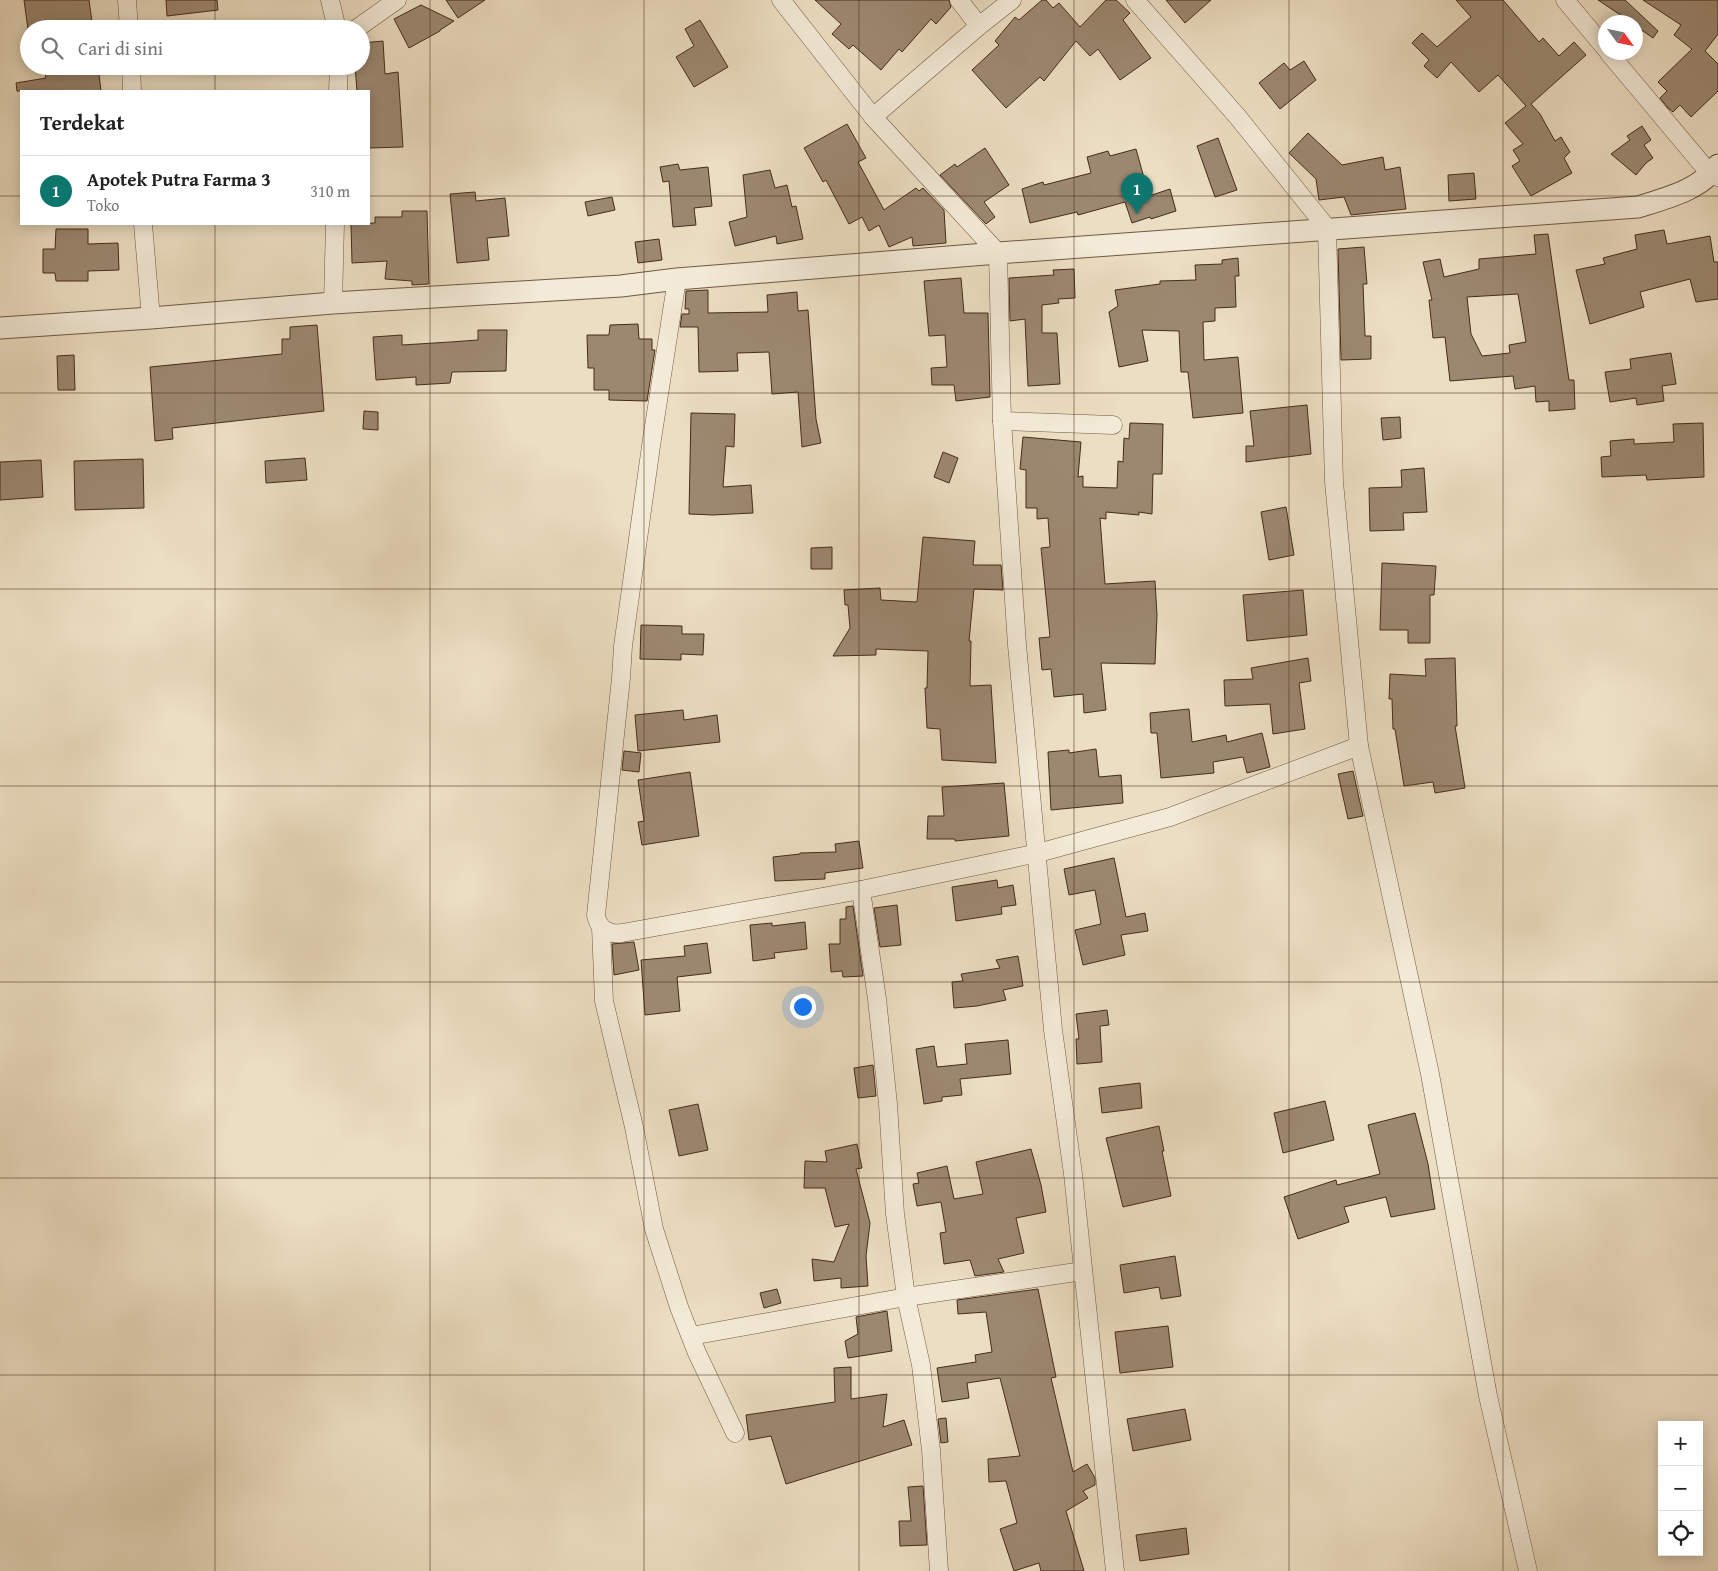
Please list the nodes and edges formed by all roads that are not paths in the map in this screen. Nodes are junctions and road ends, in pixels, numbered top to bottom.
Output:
1 (127, 0) edge
2 (330, 0) edge
3 (397, 0) edge
4 (781, 0) edge
5 (959, 0) edge
6 (1012, 0) edge
7 (1135, 0) edge
8 (1565, 0) edge
9 (128, 20) edge
10 (335, 20) edge
11 (369, 20) edge
12 (979, 26) junction
13 (1598, 40) edge
14 (1615, 60) edge
15 (131, 75) edge
16 (339, 75) edge
17 (132, 90) edge
18 (338, 90) edge
19 (873, 117) junction
20 (1716, 172) edge
21 (143, 225) edge
22 (335, 225) edge
23 (1327, 228) junction
24 (998, 253) junction
25 (677, 279) junction
26 (333, 303) junction
27 (152, 318) junction
28 (0, 328) edge
29 (1002, 421) junction
30 (1113, 425) dead end
31 (1359, 746) junction
32 (1038, 853) junction
33 (861, 890) junction
34 (601, 927) junction
35 (1083, 1271) junction
36 (906, 1297) junction
37 (691, 1336) junction
38 (735, 1433) dead end
39 (939, 1571) edge
40 (1115, 1571) edge
41 (1528, 1571) edge

1 - 9 street
2 - 10 street
3 - 11 street
4 - 19 street
5 - 12 street
6 - 12 street
7 - 23 street
8 - 13 street
12 - 19 street
14 - 20 street
15 - 17 street
16 - 18 street
19 - 24 street
20 - 23 street
21 - 27 street
22 - 26 street
23 - 24 street
23 - 31 street
24 - 25 street
24 - 29 street
25 - 26 street
25 - 34 street
26 - 27 street
27 - 28 street
29 - 30 street
29 - 32 street
31 - 32 street
31 - 41 street
32 - 33 street
32 - 35 street
33 - 34 street
33 - 36 street
34 - 37 street
35 - 36 street
35 - 40 street
36 - 37 street
36 - 39 street
37 - 38 street

